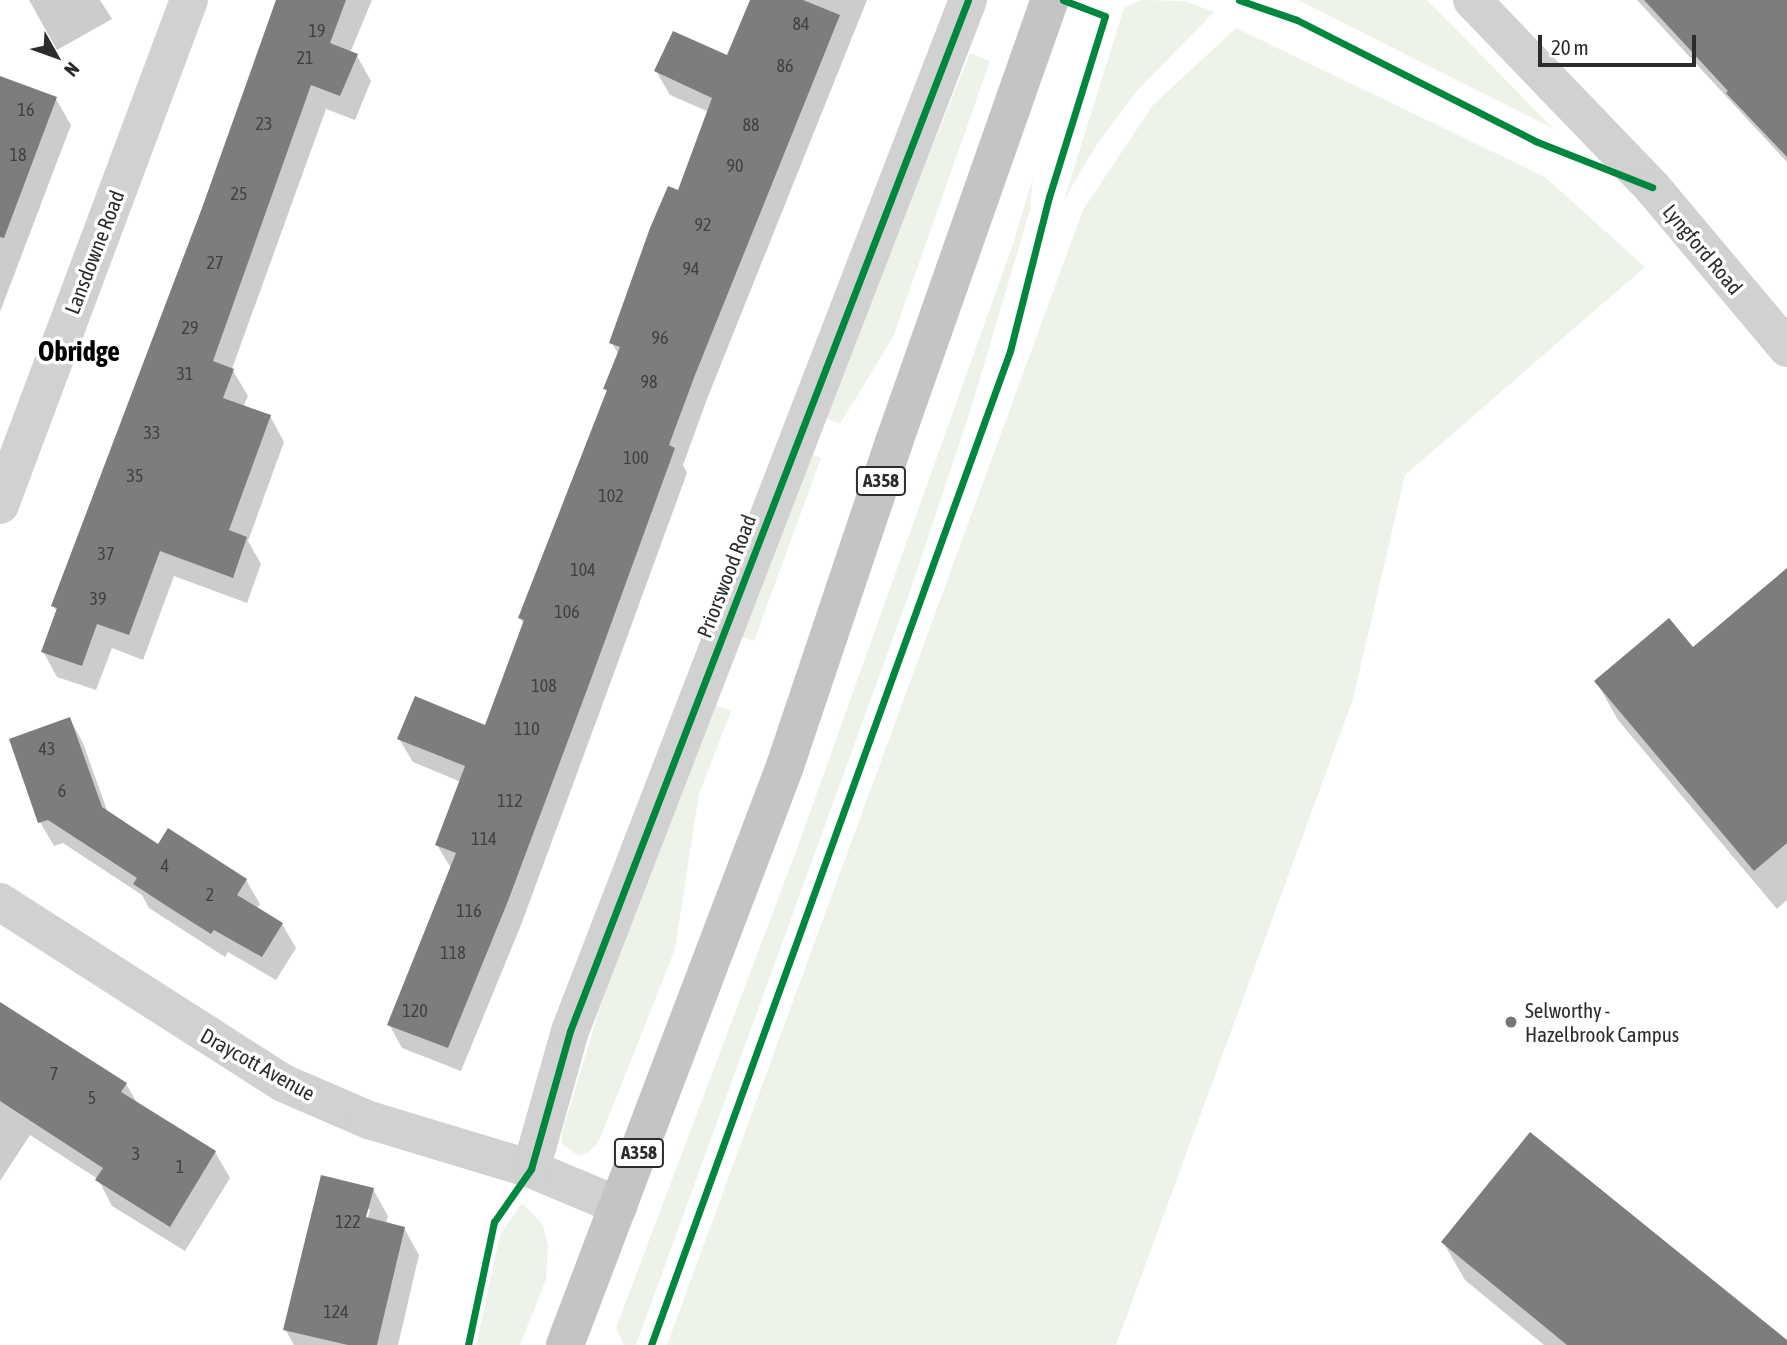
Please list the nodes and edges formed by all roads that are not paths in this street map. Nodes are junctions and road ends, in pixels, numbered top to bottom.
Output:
1 (189, 0) edge
2 (968, 0) edge
3 (1050, 0) edge
4 (1472, 0) edge
5 (1787, 348) edge
6 (0, 505) edge
7 (0, 902) edge
8 (531, 1169) junction
9 (619, 1206) junction
10 (565, 1345) edge

1 - 6 street, Lansdowne Road
2 - 8 street, Priorswood Road
3 - 9 main road, A358
4 - 5 street, Lyngford Road
7 - 8 street, Draycott Avenue
8 - 9 street, Draycott Avenue
9 - 10 main road, A358

